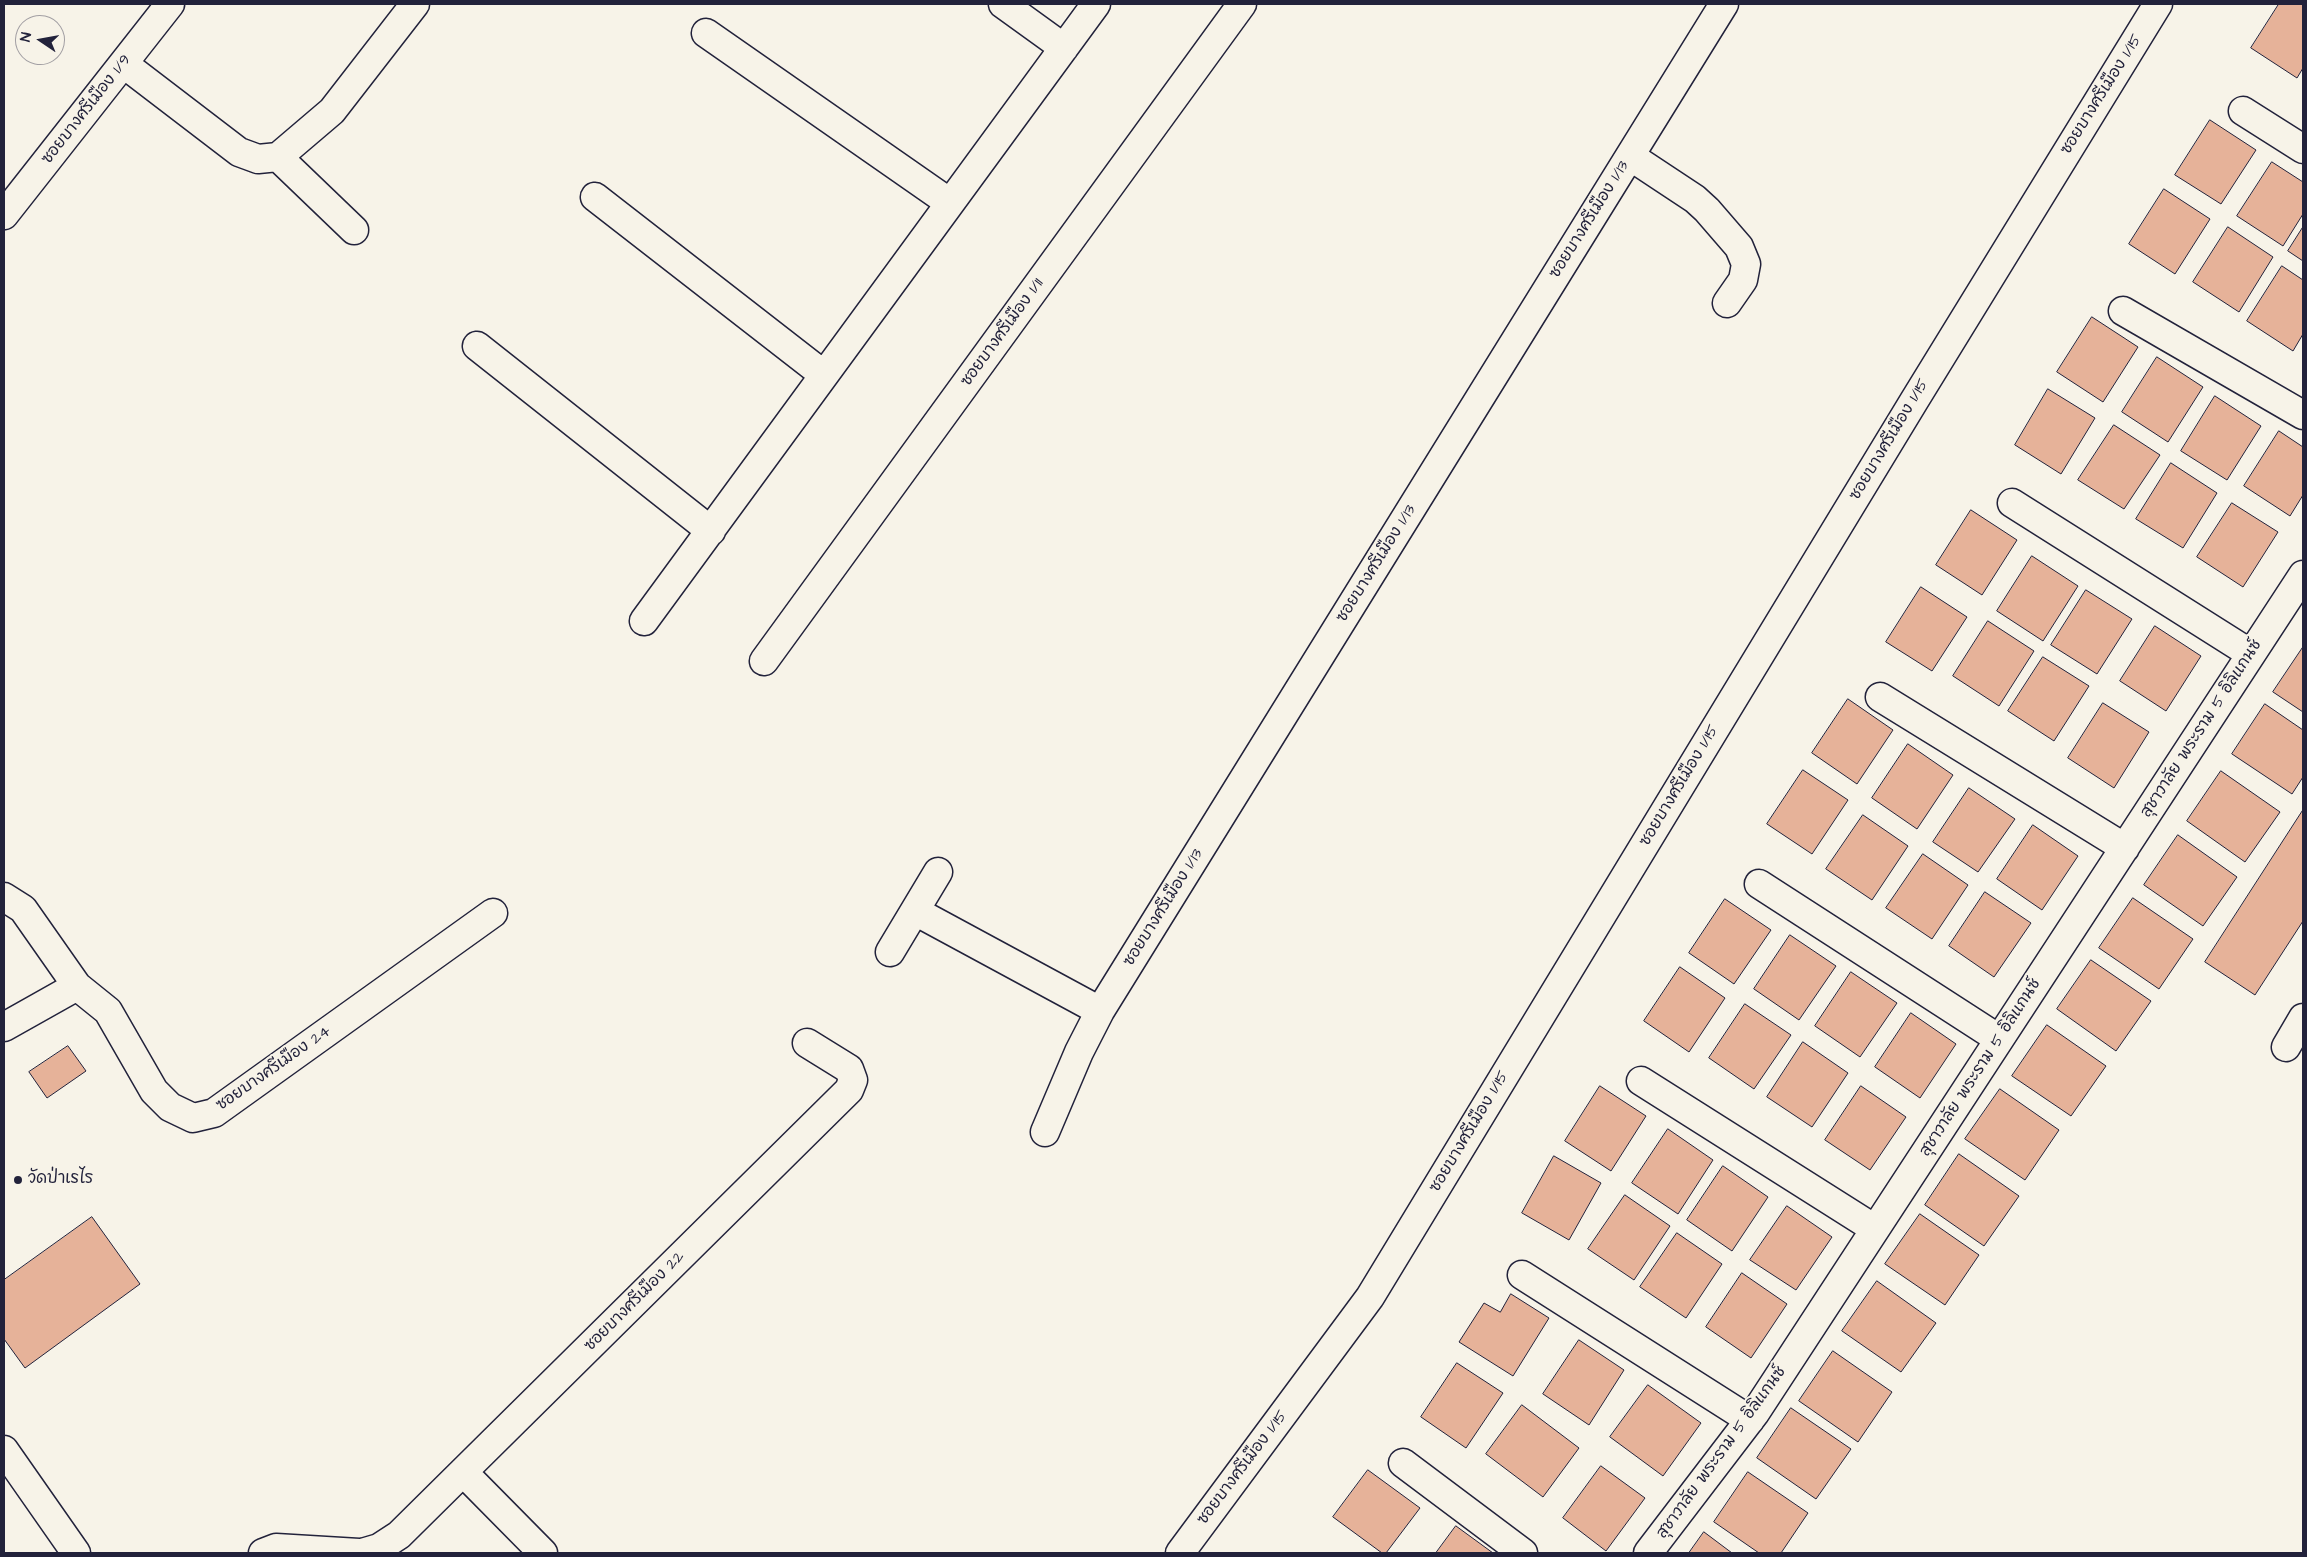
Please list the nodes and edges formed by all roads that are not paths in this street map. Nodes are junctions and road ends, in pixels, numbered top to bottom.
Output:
1 (170, 4) edge
2 (415, 4) edge
3 (1003, 4) edge
4 (1096, 4) edge
5 (1242, 4) edge
6 (1724, 4) edge
7 (2158, 4) edge
8 (706, 33) dead end
9 (1064, 48) junction
10 (124, 64) junction
11 (2243, 111) dead end
12 (2303, 149) edge
13 (1630, 156) junction
14 (278, 157) junction
15 (595, 197) dead end
16 (950, 203) junction
17 (4, 215) edge
18 (354, 230) dead end
19 (1727, 304) dead end
20 (2123, 311) dead end
21 (477, 346) dead end
22 (824, 375) junction
23 (2303, 415) edge
24 (2012, 503) dead end
25 (710, 531) junction
26 (2303, 575) edge
27 (644, 621) dead end
28 (2251, 654) junction
29 (764, 661) dead end
30 (1880, 697) dead end
31 (2125, 848) junction
32 (938, 872) dead end
33 (1759, 884) dead end
34 (4, 897) edge
35 (915, 911) junction
36 (493, 913) dead end
37 (890, 952) dead end
38 (77, 986) junction
39 (1100, 1012) junction
40 (2303, 1018) edge
41 (4, 1027) edge
42 (2000, 1039) junction
43 (807, 1043) dead end
44 (2286, 1047) dead end
45 (1641, 1081) dead end
46 (1046, 1132) dead end
47 (1875, 1229) junction
48 (1522, 1276) dead end
49 (1750, 1420) junction
50 (4, 1450) edge
51 (1403, 1462) dead end
52 (463, 1472) junction
53 (76, 1553) edge
54 (264, 1553) edge
55 (360, 1553) edge
56 (543, 1553) edge
57 (1180, 1553) edge
58 (1523, 1553) edge
59 (1648, 1553) edge

1 - 10 street, ซอยบางศรีเมือง 1/9
2 - 14 street
3 - 9 street
4 - 9 street
5 - 29 street, ซอยบางศรีเมือง 1/11
6 - 13 street, ซอยบางศรีเมือง 1/13
7 - 57 street, ซอยบางศรีเมือง 1/15
8 - 16 street
9 - 16 street
10 - 14 street
10 - 17 street, ซอยบางศรีเมือง 1/9
11 - 12 street
13 - 19 street
13 - 39 street, ซอยบางศรีเมือง 1/13
14 - 18 street
15 - 22 street
16 - 22 street
20 - 23 street
21 - 25 street
22 - 25 street
24 - 28 street
25 - 27 street
26 - 28 street, สุชาวาลัย พระราม 5 อิลิแกนซ์
28 - 31 street, สุชาวาลัย พระราม 5 อิลิแกนซ์
30 - 31 street
31 - 42 street, สุชาวาลัย พระราม 5 อิลิแกนซ์
32 - 35 street
33 - 42 street
34 - 38 street, ซอยบางศรีเมือง 24
35 - 37 street
35 - 39 street
36 - 38 street, ซอยบางศรีเมือง 24
38 - 41 street
39 - 46 street, ซอยบางศรีเมือง 1/13
40 - 44 street
42 - 47 street, สุชาวาลัย พระราม 5 อิลิแกนซ์
43 - 52 street, ซอยบางศรีเมือง 22
45 - 47 street
47 - 49 street, สุชาวาลัย พระราม 5 อิลิแกนซ์
48 - 49 street
49 - 59 street, สุชาวาลัย พระราม 5 อิลิแกนซ์
50 - 53 street
51 - 58 street
52 - 55 street, ซอยบางศรีเมือง 22
52 - 56 street
54 - 55 street, ซอยบางศรีเมือง 22

